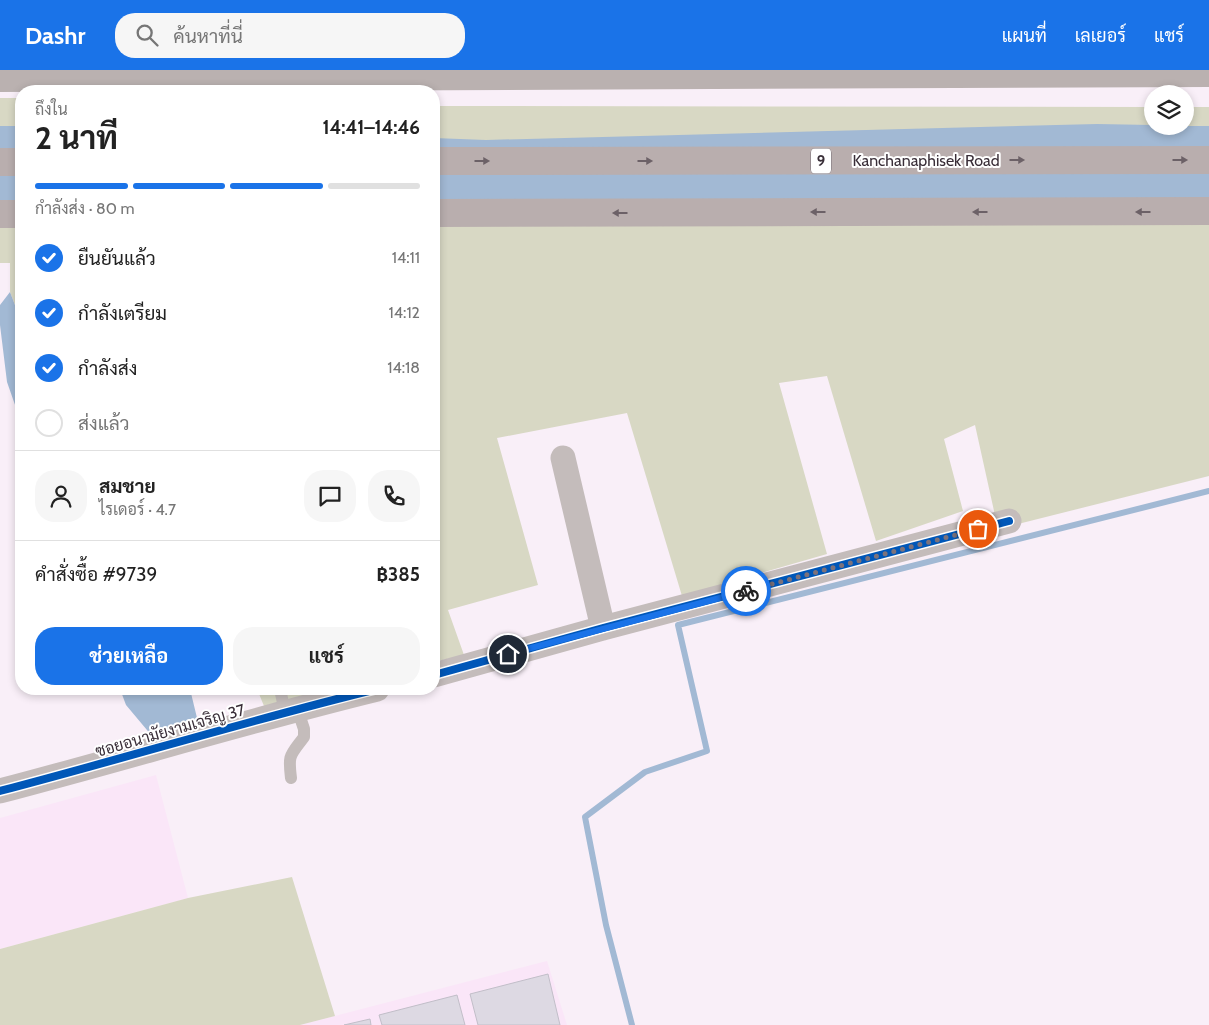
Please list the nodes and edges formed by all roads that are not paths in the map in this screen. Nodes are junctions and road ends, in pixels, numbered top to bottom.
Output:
1 (1124, 72) edge
2 (389, 73) edge
3 (423, 74) edge
4 (1209, 74) edge
5 (0, 78) edge
6 (1209, 160) edge
7 (440, 161) edge
8 (0, 162) edge
9 (15, 162) edge
10 (1209, 211) edge
11 (440, 213) edge
12 (0, 214) edge
13 (15, 214) edge
14 (563, 458) dead end
15 (1009, 522) dead end
16 (603, 628) junction
17 (440, 673) edge
18 (338, 695) edge
19 (287, 703) edge
20 (291, 778) dead end
21 (0, 791) edge

1 - 3 main road
1 - 4 main road
2 - 3 main road
2 - 5 main road
7 -> 6 highway, Kanchanaphisek Road / 9
8 - 9 highway
10 -> 11 highway
12 - 13 highway
14 - 16 street
15 - 16 street
16 - 17 street
18 - 19 street, ซอยอนามัยงามเจริญ 37
19 - 20 lane
19 - 21 street, ซอยอนามัยงามเจริญ 37

